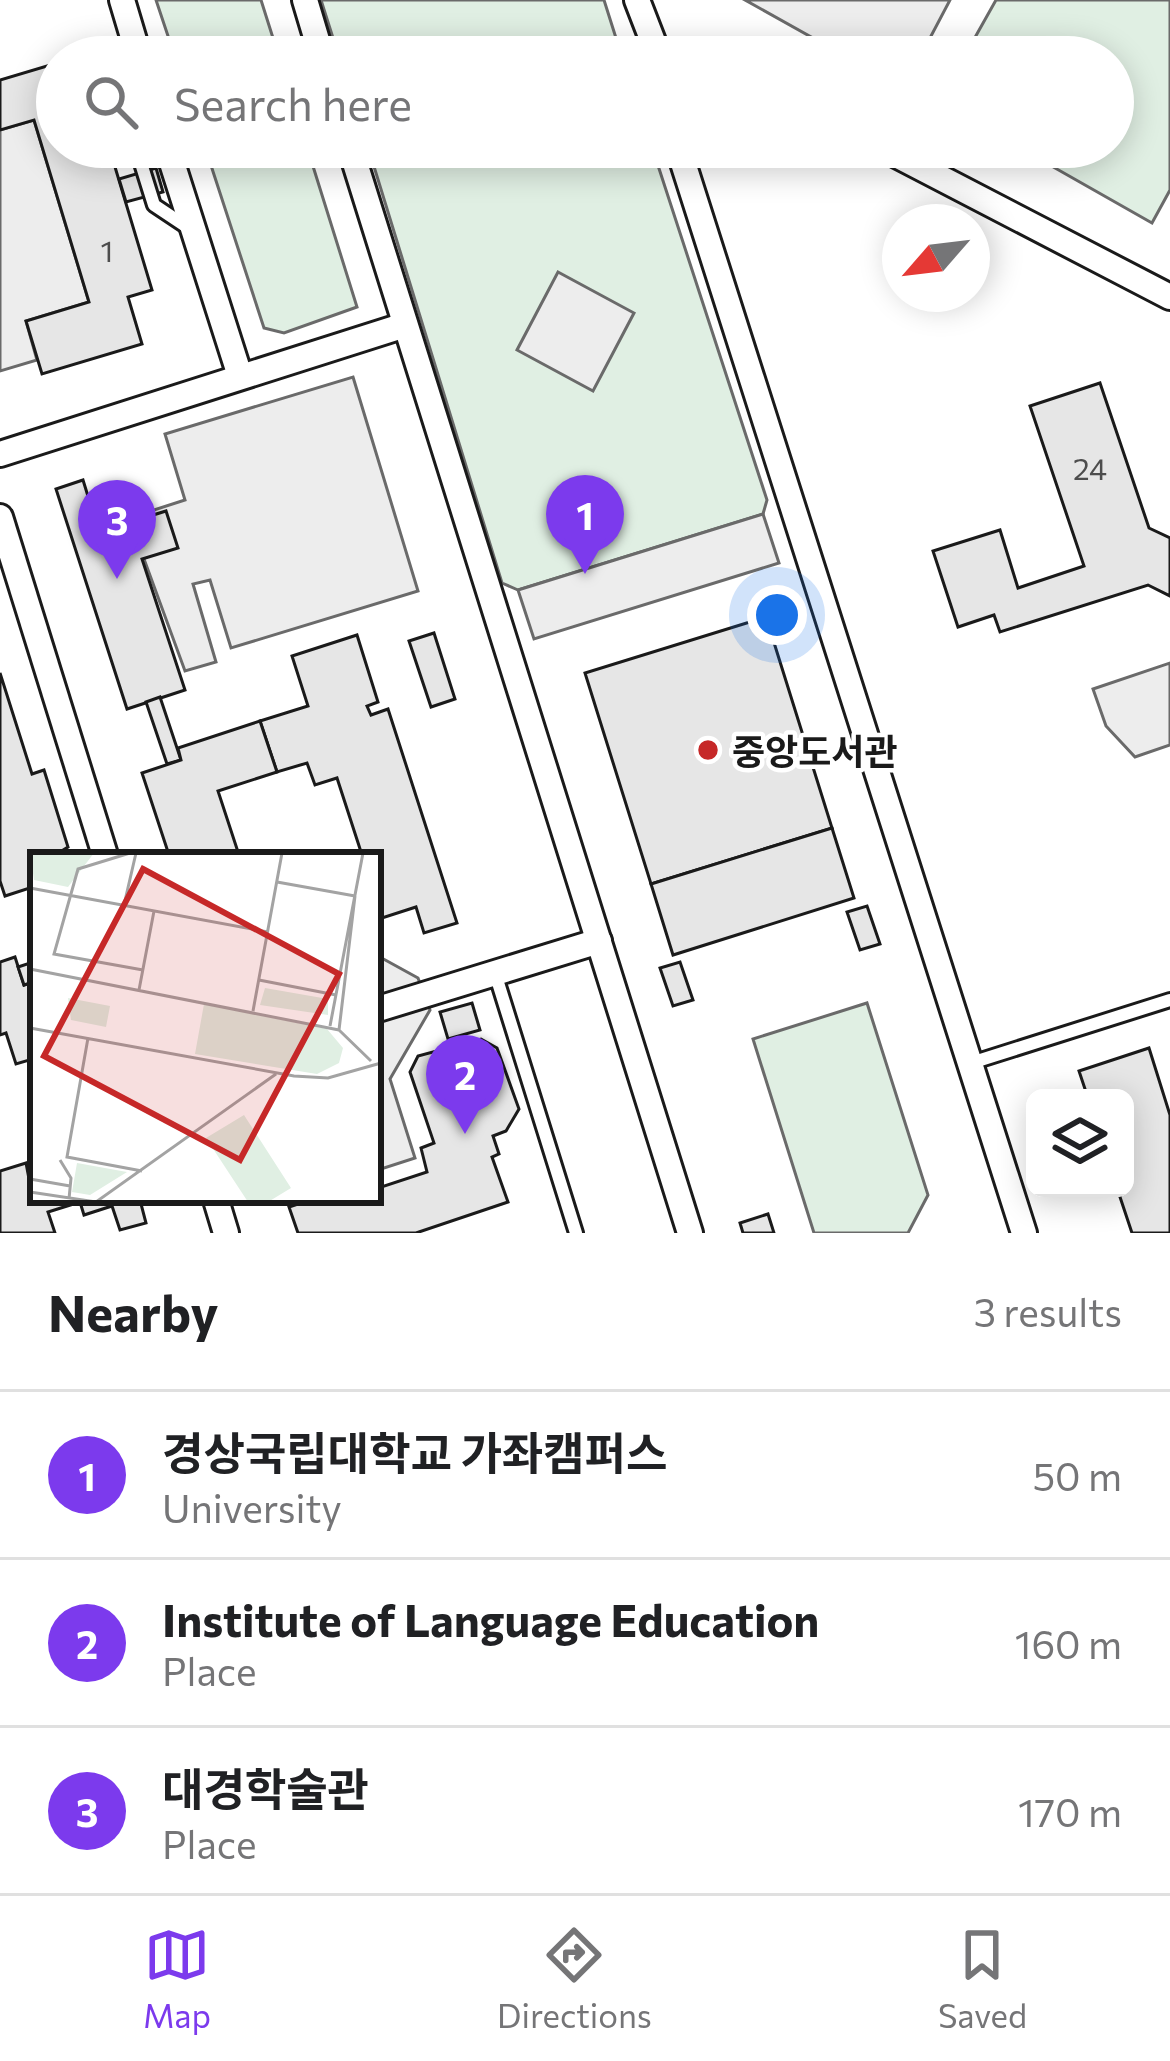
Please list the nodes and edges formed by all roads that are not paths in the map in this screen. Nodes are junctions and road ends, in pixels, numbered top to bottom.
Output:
1 (122, 0) edge
2 (305, 0) edge
3 (637, 0) edge
4 (133, 36) edge
5 (316, 36) edge
6 (651, 36) edge
7 (142, 168) edge
8 (174, 168) edge
9 (356, 168) edge
10 (685, 168) edge
11 (921, 168) edge
12 (193, 230) junction
13 (1170, 297) edge
14 (405, 325) junction
15 (240, 376) junction
16 (0, 454) edge
17 (0, 517) edge
18 (104, 852) edge
19 (599, 941) junction
20 (495, 973) junction
21 (1170, 1000) edge
22 (381, 1008) edge
23 (969, 1064) junction
24 (217, 1203) edge
25 (226, 1233) edge
26 (576, 1233) edge
27 (691, 1233) edge
28 (1024, 1233) edge

1 - 4 street
2 - 5 street
3 - 6 street
7 - 12 lane
8 - 12 street
9 - 14 street
10 - 23 street
11 - 13 street
12 - 15 street
14 - 15 street
14 - 19 street
15 - 16 street
17 - 18 street
19 - 20 street
19 - 27 street
20 - 22 street
20 - 26 lane
21 - 23 lane
23 - 28 street
24 - 25 street

